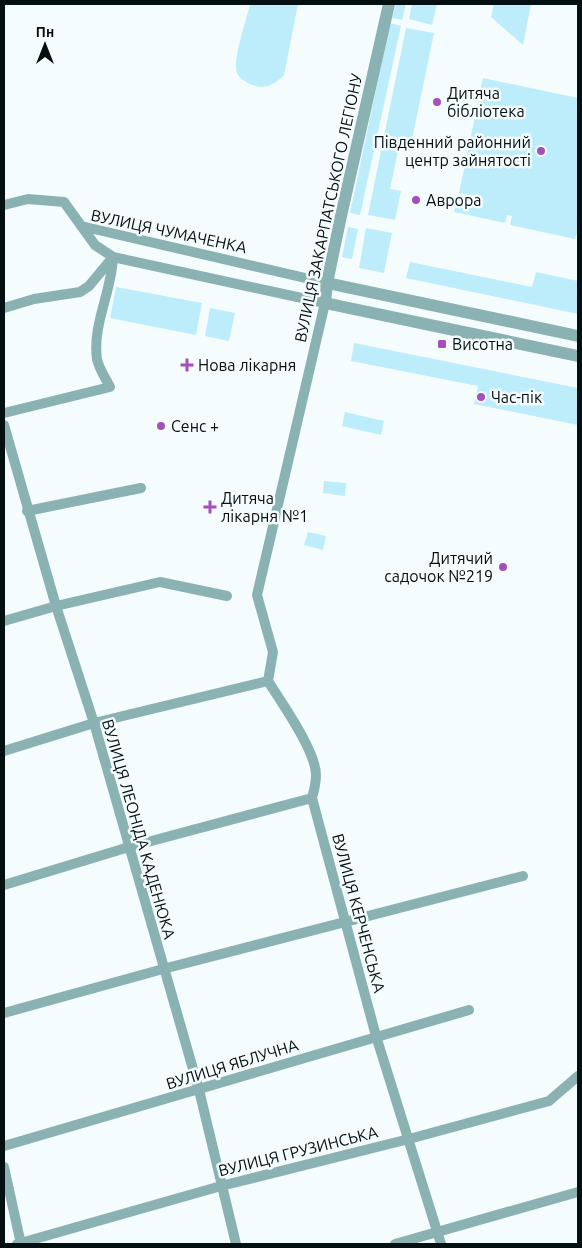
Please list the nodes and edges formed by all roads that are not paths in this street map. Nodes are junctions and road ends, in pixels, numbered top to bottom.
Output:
1 (389, 4) edge
2 (4, 205) edge
3 (81, 226) junction
4 (113, 257) junction
5 (327, 282) junction
6 (325, 303) junction
7 (4, 308) edge
8 (578, 336) edge
9 (578, 356) edge
10 (4, 413) edge
11 (4, 425) edge
12 (141, 488) dead end
13 (27, 510) junction
14 (227, 596) dead end
15 (56, 606) junction
16 (4, 621) edge
17 (268, 681) junction
18 (94, 722) junction
19 (4, 751) edge
20 (312, 798) junction
21 (129, 846) junction
22 (523, 876) dead end
23 (4, 885) edge
24 (346, 922) junction
25 (163, 969) junction
26 (469, 1010) dead end
27 (4, 1014) edge
28 (376, 1036) junction
29 (578, 1076) edge
30 (199, 1090) junction
31 (409, 1139) junction
32 (4, 1146) edge
33 (4, 1167) edge
34 (221, 1186) junction
35 (578, 1192) edge
36 (438, 1233) junction
37 (20, 1244) edge
38 (236, 1244) edge
39 (395, 1244) edge
40 (441, 1244) edge

1 - 5 street, ВУЛИЦЯ ЗАКАРПАТСЬКОГО ЛЕГІОНУ
2 - 3 street
3 - 4 street, ВУЛИЦЯ ЧУМАЧЕНКА
3 - 5 street, ВУЛИЦЯ ЧУМАЧЕНКА
4 - 6 street, ВУЛИЦЯ ЧУМАЧЕНКА
4 - 7 street
4 - 10 street
5 - 6 street, ВУЛИЦЯ ЗАКАРПАТСЬКОГО ЛЕГІОНУ
5 - 8 street, ВУЛИЦЯ ЧУМАЧЕНКА
6 - 9 street, ВУЛИЦЯ ЧУМАЧЕНКА
6 - 17 street, ВУЛИЦЯ ЗАКАРПАТСЬКОГО ЛЕГІОНУ
11 - 13 street, ВУЛИЦЯ ЛЕОНІДА КАДЕНЮКА
12 - 13 street
13 - 15 street, ВУЛИЦЯ ЛЕОНІДА КАДЕНЮКА
14 - 15 street
15 - 16 street
15 - 18 street, ВУЛИЦЯ ЛЕОНІДА КАДЕНЮКА
17 - 18 street
17 - 20 street, ВУЛИЦЯ КЕРЧЕНСЬКА
18 - 19 street
18 - 21 street, ВУЛИЦЯ ЛЕОНІДА КАДЕНЮКА
20 - 21 street
20 - 24 street, ВУЛИЦЯ КЕРЧЕНСЬКА
21 - 23 street
21 - 25 street, ВУЛИЦЯ ЛЕОНІДА КАДЕНЮКА
22 - 24 street
24 - 25 street
24 - 28 street, ВУЛИЦЯ КЕРЧЕНСЬКА
25 - 27 street
25 - 30 street, ВУЛИЦЯ ЛЕОНІДА КАДЕНЮКА
26 - 28 street, ВУЛИЦЯ ЯБЛУЧНА
28 - 30 street, ВУЛИЦЯ ЯБЛУЧНА
28 - 31 street, ВУЛИЦЯ КЕРЧЕНСЬКА
29 - 31 street, ВУЛИЦЯ ГРУЗИНСЬКА
30 - 32 street, ВУЛИЦЯ ЯБЛУЧНА
30 - 34 street, ВУЛИЦЯ ЛЕОНІДА КАДЕНЮКА
31 - 34 street, ВУЛИЦЯ ГРУЗИНСЬКА
31 - 36 street, ВУЛИЦЯ КЕРЧЕНСЬКА
33 - 37 street
34 - 37 street, ВУЛИЦЯ ГРУЗИНСЬКА
34 - 38 street, ВУЛИЦЯ ЛЕОНІДА КАДЕНЮКА
35 - 36 street
36 - 39 street
36 - 40 street, ВУЛИЦЯ КЕРЧЕНСЬКА

